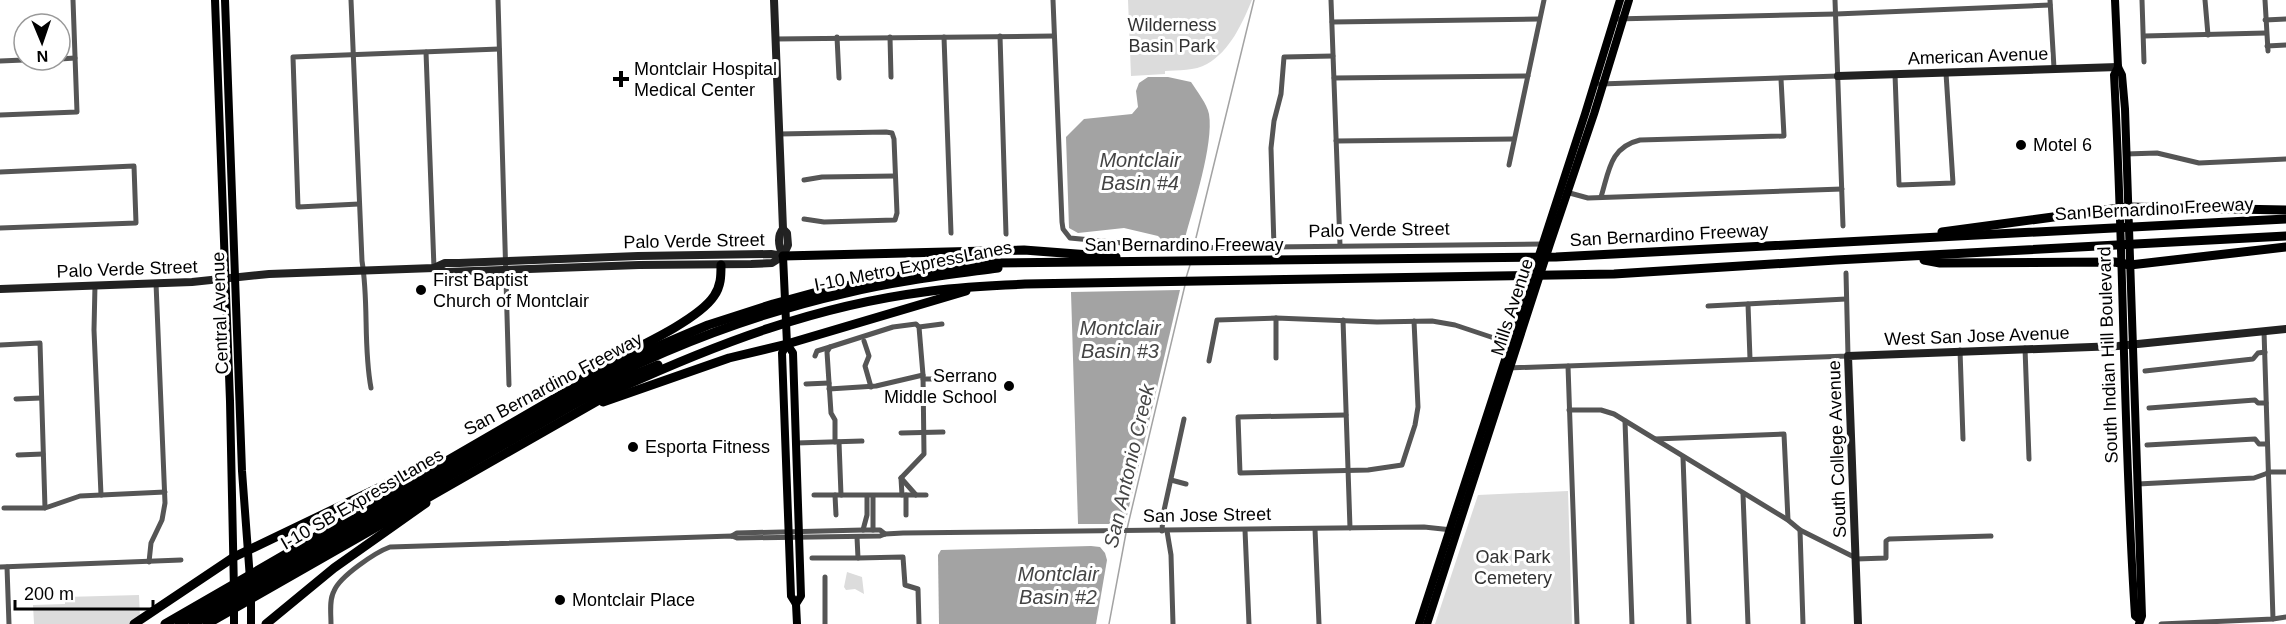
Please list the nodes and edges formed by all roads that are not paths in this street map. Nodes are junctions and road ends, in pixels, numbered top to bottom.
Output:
1 (73, 0) edge
2 (215, 0) edge
3 (225, 0) edge
4 (351, 0) edge
5 (498, 0) edge
6 (774, 0) edge
7 (1053, 0) edge
8 (1331, 0) edge
9 (1544, 0) edge
10 (1620, 0) edge
11 (1629, 0) edge
12 (1835, 0) edge
13 (2115, 0) edge
14 (2142, 0) edge
15 (2205, 0) edge
16 (2265, 0) edge
17 (2050, 3) edge
18 (1836, 14) junction
19 (1618, 19) junction
20 (2286, 19) edge
21 (1539, 20) junction
22 (2265, 20) junction
23 (1332, 22) junction
24 (2266, 33) junction
25 (2208, 35) junction
26 (1000, 36) junction
27 (1054, 36) junction
28 (2144, 36) junction
29 (837, 37) junction
30 (890, 37) junction
31 (944, 37) junction
32 (775, 39) junction
33 (2286, 45) edge
34 (499, 49) junction
35 (426, 52) junction
36 (354, 55) junction
37 (1333, 56) junction
38 (75, 58) joint
39 (2144, 62) dead end
40 (2118, 67) junction
41 (2054, 68) junction
42 (1946, 73) junction
43 (1895, 74) junction
44 (1528, 76) junction
45 (1838, 76) junction
46 (891, 77) dead end
47 (839, 78) dead end
48 (1334, 78) junction
49 (1781, 79) junction
50 (1598, 84) junction
51 (0, 115) edge
52 (779, 134) junction
53 (1514, 139) junction
54 (1336, 141) junction
55 (2126, 154) junction
56 (2286, 159) edge
57 (1509, 165) dead end
58 (0, 172) edge
59 (895, 176) junction
60 (804, 180) dead end
61 (1842, 189) junction
62 (1564, 191) junction
63 (1601, 197) junction
64 (359, 204) junction
65 (2124, 208) junction
66 (2286, 210) edge
67 (804, 219) dead end
68 (2286, 219) edge
69 (1844, 226) dead end
70 (0, 228) edge
71 (951, 233) dead end
72 (1006, 234) dead end
73 (2286, 234) edge
74 (1872, 242) junction
75 (1546, 244) junction
76 (1340, 245) junction
77 (1274, 247) junction
78 (2286, 247) edge
79 (762, 254) junction
80 (783, 256) junction
81 (1912, 257) junction
82 (1139, 263) junction
83 (2126, 264) junction
84 (507, 265) junction
85 (721, 265) junction
86 (434, 268) junction
87 (363, 270) junction
88 (1846, 273) dead end
89 (235, 277) junction
90 (225, 278) junction
91 (156, 283) junction
92 (95, 285) junction
93 (976, 287) junction
94 (0, 289) edge
95 (1846, 299) junction
96 (1748, 304) junction
97 (1708, 306) dead end
98 (773, 308) junction
99 (1275, 318) junction
100 (1343, 320) junction
101 (1414, 321) junction
102 (942, 324) dead end
103 (918, 325) junction
104 (2286, 329) edge
105 (2264, 331) junction
106 (864, 341) dead end
107 (787, 344) junction
108 (1514, 344) junction
109 (0, 345) edge
110 (2128, 345) junction
111 (830, 347) junction
112 (2025, 348) junction
113 (1960, 350) junction
114 (2265, 352) junction
115 (815, 356) dead end
116 (1848, 356) junction
117 (1276, 358) dead end
118 (1750, 359) junction
119 (2253, 359) junction
120 (1209, 361) dead end
121 (675, 362) junction
122 (2265, 364) junction
123 (1568, 366) junction
124 (1507, 368) junction
125 (2145, 371) dead end
126 (923, 377) junction
127 (945, 379) dead end
128 (806, 384) dead end
129 (509, 385) dead end
130 (829, 386) junction
131 (871, 387) junction
132 (371, 388) dead end
133 (571, 389) junction
134 (2266, 392) junction
135 (41, 398) junction
136 (16, 399) dead end
137 (2254, 400) junction
138 (2266, 404) junction
139 (2149, 408) dead end
140 (580, 409) junction
141 (1569, 410) junction
142 (1346, 415) junction
143 (1184, 419) dead end
144 (1625, 422) junction
145 (2267, 431) junction
146 (923, 432) junction
147 (943, 432) dead end
148 (901, 433) dead end
149 (1653, 439) junction
150 (1963, 439) dead end
151 (2255, 439) junction
152 (862, 441) dead end
153 (796, 442) junction
154 (837, 442) junction
155 (476, 444) junction
156 (2267, 444) junction
157 (2147, 445) dead end
158 (43, 454) junction
159 (18, 455) dead end
160 (1683, 457) junction
161 (2030, 459) dead end
162 (1348, 471) junction
163 (2286, 472) edge
164 (2268, 473) junction
165 (467, 474) junction
166 (901, 478) junction
167 (1171, 480) junction
168 (1186, 484) dead end
169 (2138, 484) junction
170 (165, 492) junction
171 (1743, 494) junction
172 (101, 495) junction
173 (814, 495) dead end
174 (838, 495) junction
175 (904, 495) junction
176 (916, 495) junction
177 (926, 495) dead end
178 (870, 496) junction
179 (4, 508) dead end
180 (45, 508) junction
181 (906, 514) dead end
182 (836, 515) dead end
183 (1788, 520) junction
184 (1350, 528) junction
185 (1314, 529) junction
186 (864, 530) junction
187 (873, 530) junction
188 (1245, 530) junction
189 (1453, 530) junction
190 (1800, 530) junction
191 (1165, 531) junction
192 (794, 534) junction
193 (885, 534) junction
194 (1991, 536) dead end
195 (857, 537) junction
196 (249, 550) junction
197 (234, 557) junction
198 (812, 558) dead end
199 (858, 558) junction
200 (1856, 559) junction
201 (181, 561) dead end
202 (150, 562) junction
203 (3, 567) edge
204 (825, 577) dead end
205 (260, 581) junction
206 (225, 601) junction
207 (2286, 617) edge
208 (2273, 619) junction
209 (2139, 622) edge
210 (2240, 622) edge
211 (9, 624) edge
212 (134, 624) edge
213 (165, 624) edge
214 (178, 624) edge
215 (193, 624) edge
216 (207, 624) edge
217 (234, 624) edge
218 (251, 624) edge
219 (266, 624) edge
220 (331, 624) edge
221 (796, 624) edge
222 (825, 624) edge
223 (919, 624) edge
224 (1173, 624) edge
225 (1249, 624) edge
226 (1318, 624) edge
227 (1419, 624) edge
228 (1427, 624) edge
229 (1577, 624) edge
230 (1632, 624) edge
231 (1689, 624) edge
232 (1748, 624) edge
233 (1803, 624) edge
234 (1858, 624) edge
235 (2161, 624) edge

1 - 38 street
2 - 90 main road, Central Avenue
3 - 89 main road, Central Avenue
4 - 36 street
5 - 34 street
6 - 32 street
7 - 27 street
8 - 23 street
9 - 21 street
10 - 19 main road, Mills Avenue
11 - 19 main road, Mills Avenue
12 - 18 street
13 - 40 main road
14 - 28 street
15 - 25 street
16 - 22 street
17 - 18 street
17 - 41 street
18 - 19 street
18 - 45 street
19 - 50 main road, Mills Avenue
20 - 22 street
21 - 23 street
21 - 44 street
22 - 24 street
23 - 37 street
24 - 25 street
24 - 33 street
25 - 28 street
26 - 27 street
26 - 31 street
26 - 72 street
27 - 77 street, Palo Verde Street
28 - 39 street
29 - 30 street
29 - 32 street
29 - 47 street
30 - 31 street
30 - 46 street
31 - 71 street
32 - 52 street
34 - 35 street
34 - 84 street
35 - 36 street
35 - 86 street
36 - 64 street
36 - 64 street
37 - 48 street
37 - 77 street
38 - 51 street
40 - 41 street, American Avenue
40 - 55 main road, South Indian Hill Boulevard
40 - 65 main road, South Indian Hill Boulevard
41 - 42 street, American Avenue
42 - 43 street, American Avenue
42 - 43 street
43 - 45 street, American Avenue
44 - 48 street
44 - 53 street
45 - 49 street
45 - 61 street
48 - 54 street
49 - 50 street
49 - 63 street
50 - 62 main road, Mills Avenue
52 - 59 street
52 - 80 street
53 - 54 street
53 - 57 street
54 - 76 street
55 - 56 street
55 - 65 main road, South Indian Hill Boulevard
58 - 70 street
59 - 60 street
59 - 67 street
61 - 63 street
61 - 69 street
62 - 63 street
62 - 75 main road, Mills Avenue
64 - 87 street
65 - 66 highway
65 - 74 highway
65 - 83 main road, South Indian Hill Boulevard
68 - 74 highway, San Bernardino Freeway
73 - 81 highway, San Bernardino Freeway
74 - 82 highway, San Bernardino Freeway
75 - 76 street, Palo Verde Street
75 - 108 main road, Mills Avenue
76 - 77 street, Palo Verde Street
78 - 83 highway
79 - 80 street, Palo Verde Street
79 - 84 street, Palo Verde Street
79 - 85 street
80 - 82 highway
80 - 85 street, Palo Verde Street
80 - 107 main road
81 - 83 highway
81 - 93 highway, San Bernardino Freeway
82 - 98 highway, San Bernardino Freeway
83 - 110 main road, South Indian Hill Boulevard
84 - 85 street, Palo Verde Street
84 - 86 street, Palo Verde Street
84 - 129 street
85 - 133 highway
86 - 87 street, Palo Verde Street
87 - 89 street, Palo Verde Street
87 - 132 street
88 - 95 street, South College Avenue
89 - 90 street, Palo Verde Street
89 - 196 main road, Central Avenue
90 - 91 street, Palo Verde Street
90 - 197 main road, Central Avenue
91 - 92 street, Palo Verde Street
91 - 170 street
92 - 94 street, Palo Verde Street
92 - 172 street
93 - 107 highway
93 - 121 highway, San Bernardino Freeway
95 - 96 street
95 - 116 street, South College Avenue
96 - 97 street
96 - 118 street
98 - 133 highway, San Bernardino Freeway
98 - 205 highway, I-10 SB Express Lanes
99 - 100 street
99 - 117 street
99 - 120 street
100 - 101 street
100 - 142 street
101 - 108 street
101 - 162 street
102 - 103 street
103 - 111 street
103 - 126 street
104 - 105 street, West San Jose Avenue
105 - 110 street, West San Jose Avenue
105 - 114 street
106 - 131 street
107 - 140 highway
107 - 153 main road
107 - 192 main road
108 - 124 main road, Mills Avenue
109 - 135 street
110 - 112 street, West San Jose Avenue
110 - 169 main road, South Indian Hill Boulevard
110 - 209 main road, South Indian Hill Boulevard
111 - 115 street
111 - 130 street
112 - 113 street, West San Jose Avenue
112 - 161 street
113 - 116 street, West San Jose Avenue
113 - 150 street
114 - 119 street
114 - 122 street
116 - 118 street
116 - 200 street, South College Avenue
118 - 123 street
119 - 122 street
119 - 125 street
121 - 140 highway, San Bernardino Freeway
121 - 205 highway, I-10 SB Express Lanes
122 - 134 street
123 - 124 street
123 - 141 street
124 - 189 main road, Mills Avenue
126 - 127 street
126 - 131 street
126 - 146 street
128 - 130 street
130 - 131 street
130 - 154 street
133 - 155 highway, San Bernardino Freeway
134 - 137 street
134 - 138 street
135 - 136 street
135 - 158 street
137 - 138 street
137 - 139 street
138 - 145 street
140 - 165 highway, San Bernardino Freeway
141 - 144 street
141 - 229 street
142 - 162 street
142 - 162 street
143 - 167 street
144 - 149 street
144 - 230 street
145 - 151 street
145 - 156 street
146 - 147 street
146 - 148 street
146 - 166 street
149 - 160 street
149 - 183 street
151 - 156 street
151 - 157 street
152 - 154 street
153 - 154 street
153 - 192 main road
154 - 174 street
155 - 196 highway
155 - 205 highway, San Bernardino Freeway
156 - 164 street
158 - 159 street
158 - 180 street
160 - 171 street
160 - 231 street
162 - 184 street
163 - 164 street
164 - 169 street
164 - 208 street
165 - 205 highway, San Bernardino Freeway
165 - 219 highway
166 - 175 street
166 - 176 street
167 - 168 street
167 - 191 street
169 - 209 main road, South Indian Hill Boulevard
170 - 172 street
170 - 202 street
171 - 183 street
171 - 232 street
172 - 180 street
173 - 174 street
174 - 178 street
174 - 182 street
175 - 176 street
175 - 178 street
175 - 181 street
176 - 177 street
178 - 186 street
178 - 187 street
179 - 180 street
183 - 190 street
184 - 185 street, San Jose Street
184 - 189 street, San Jose Street
185 - 188 street, San Jose Street
185 - 226 street
186 - 187 street, San Jose Street
186 - 192 street, San Jose Street
187 - 193 street, San Jose Street
188 - 191 street, San Jose Street
188 - 225 street
189 - 227 main road, Mills Avenue
189 - 228 main road, Mills Avenue
190 - 200 street
190 - 233 street
191 - 193 street, San Jose Street
191 - 224 street
192 - 195 street, San Jose Street
192 - 220 street
192 - 221 main road
193 - 195 street, San Jose Street
194 - 200 street
195 - 199 street
196 - 197 highway
196 - 218 main road, Central Avenue
197 - 212 highway
197 - 217 main road, Central Avenue
198 - 199 street
199 - 223 street
200 - 234 street, South College Avenue
201 - 202 street
202 - 203 street
203 - 211 street
204 - 222 street
205 - 206 highway, San Bernardino Freeway
205 - 206 highway, San Bernardino Freeway
206 - 213 highway, San Bernardino Freeway
206 - 214 highway
206 - 215 highway
206 - 216 highway, San Bernardino Freeway
207 - 208 street
208 - 210 street
210 - 235 street

